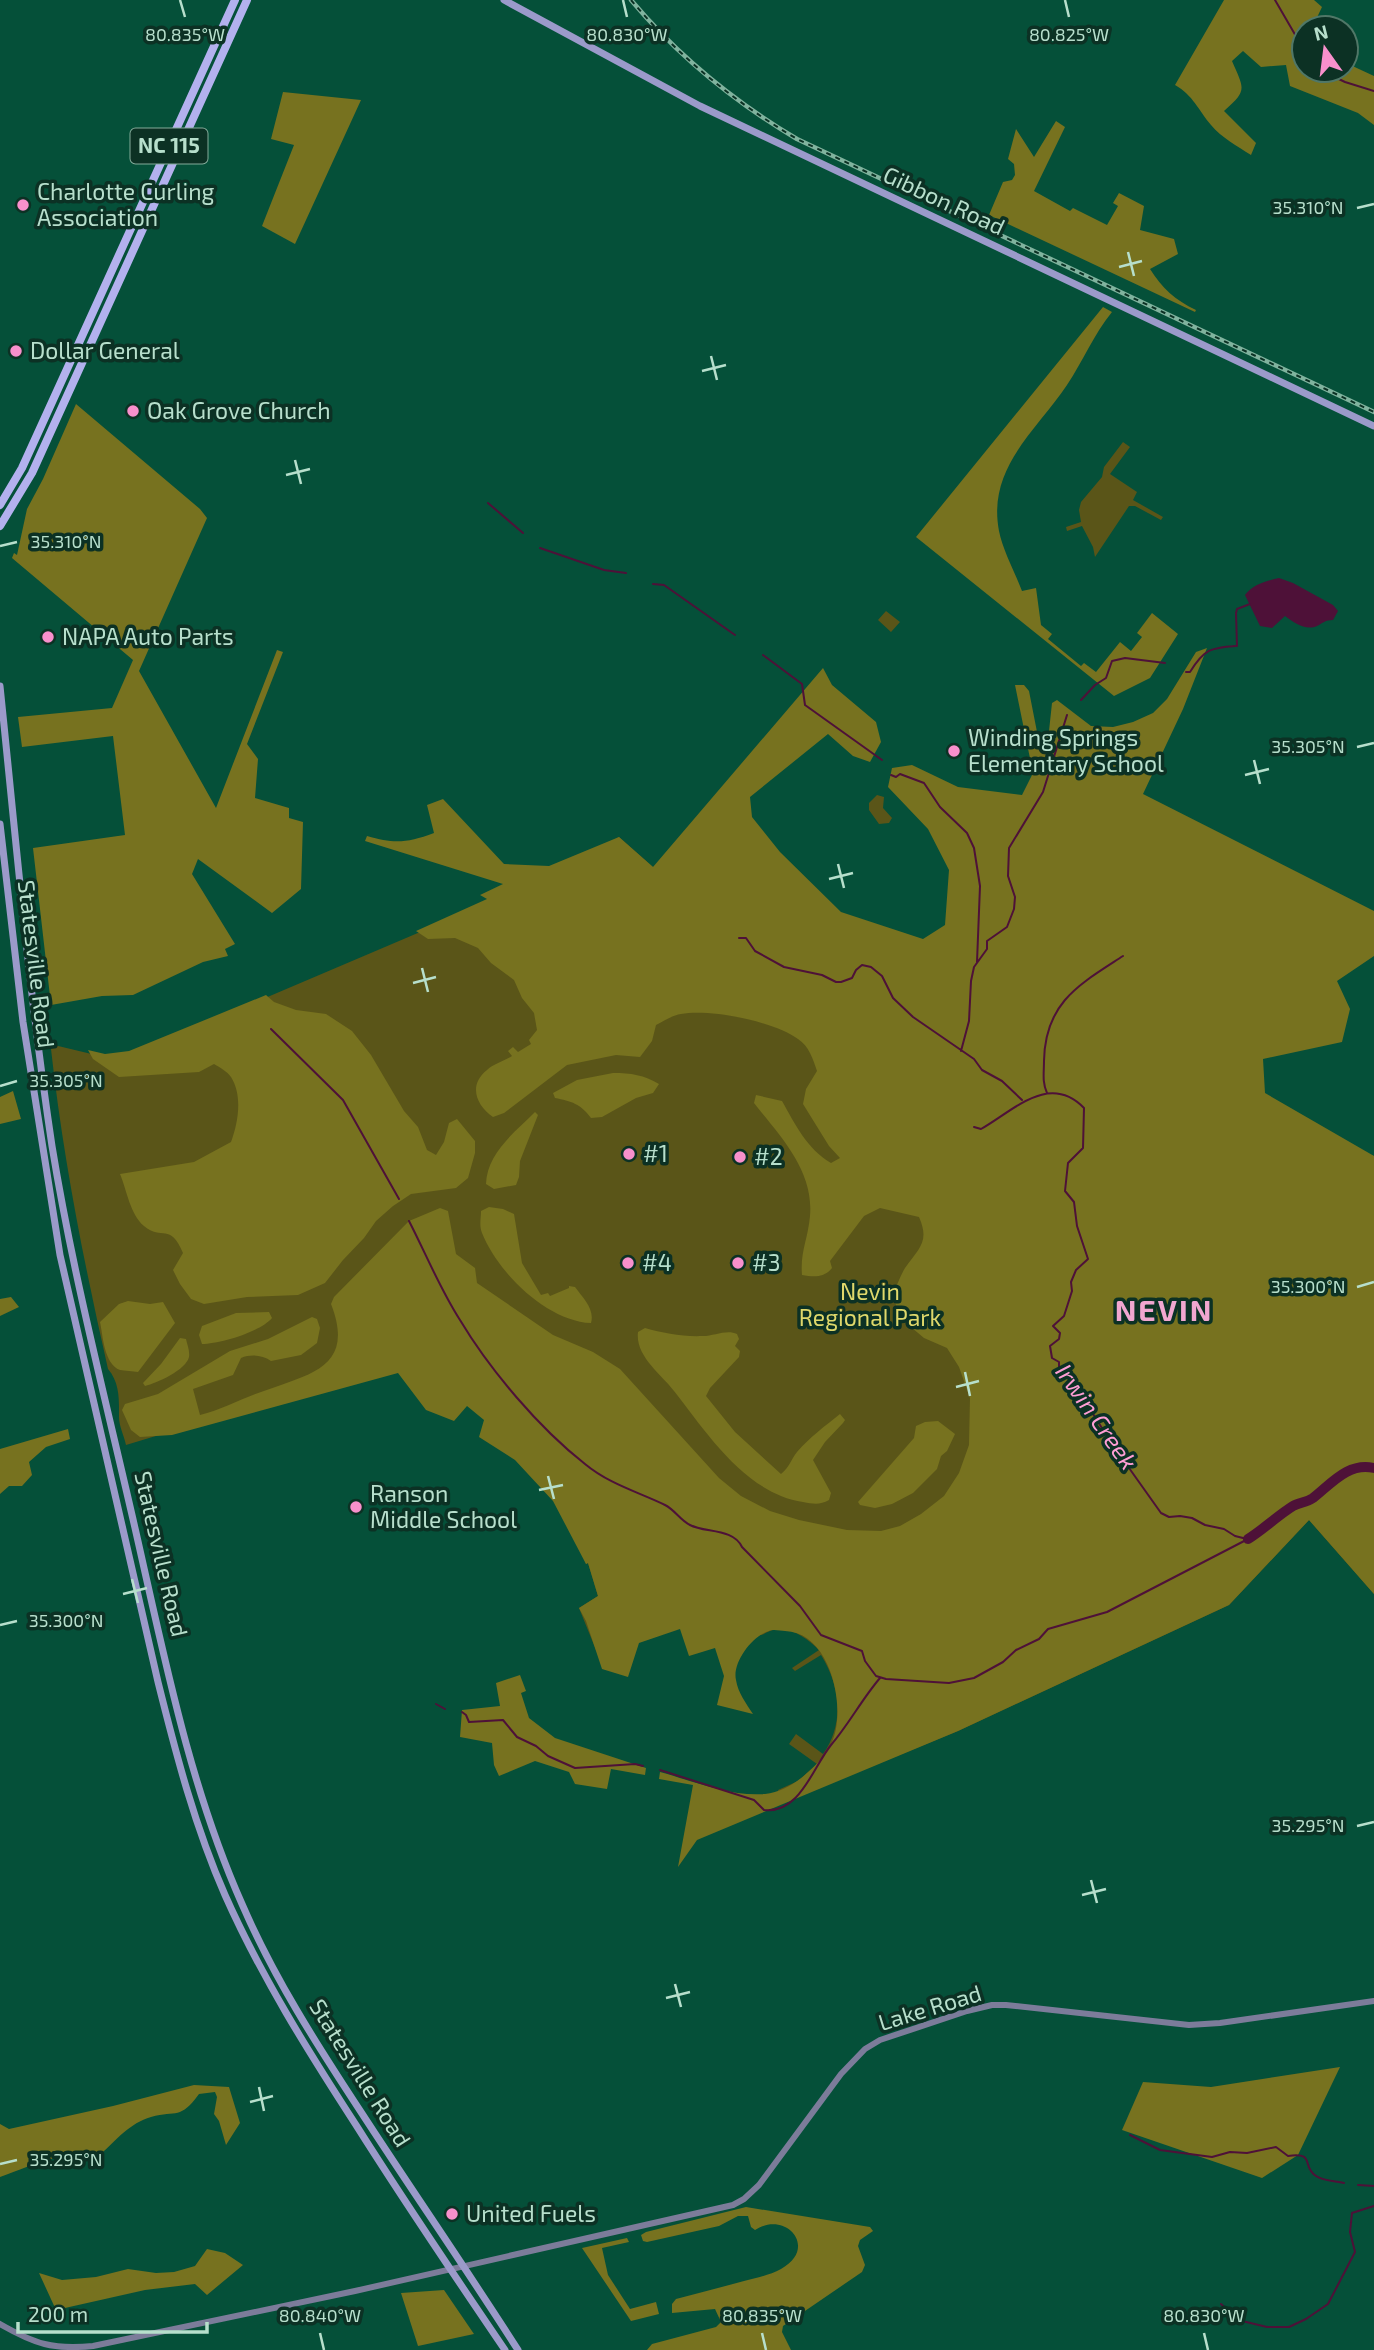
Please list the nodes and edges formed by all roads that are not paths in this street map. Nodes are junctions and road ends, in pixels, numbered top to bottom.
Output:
1 (235, 0) edge
2 (247, 0) edge
3 (504, 0) edge
4 (1374, 426) edge
5 (1, 502) edge
6 (0, 526) edge
7 (0, 686) edge
8 (0, 824) edge
9 (1374, 2001) edge
10 (463, 2267) junction
11 (450, 2270) junction
12 (0, 2324) edge
13 (505, 2350) edge
14 (518, 2350) edge

1 - 5 main road, NC 115
2 - 6 main road, NC 115
3 - 4 main road, Gibbon Road
7 - 10 main road, Statesville Road
8 - 11 main road, Statesville Road
9 - 10 street, Lake Road
10 - 11 street, Lake Road
10 - 14 main road, Statesville Road
11 - 12 street, Lake Road
11 - 13 main road, Statesville Road

